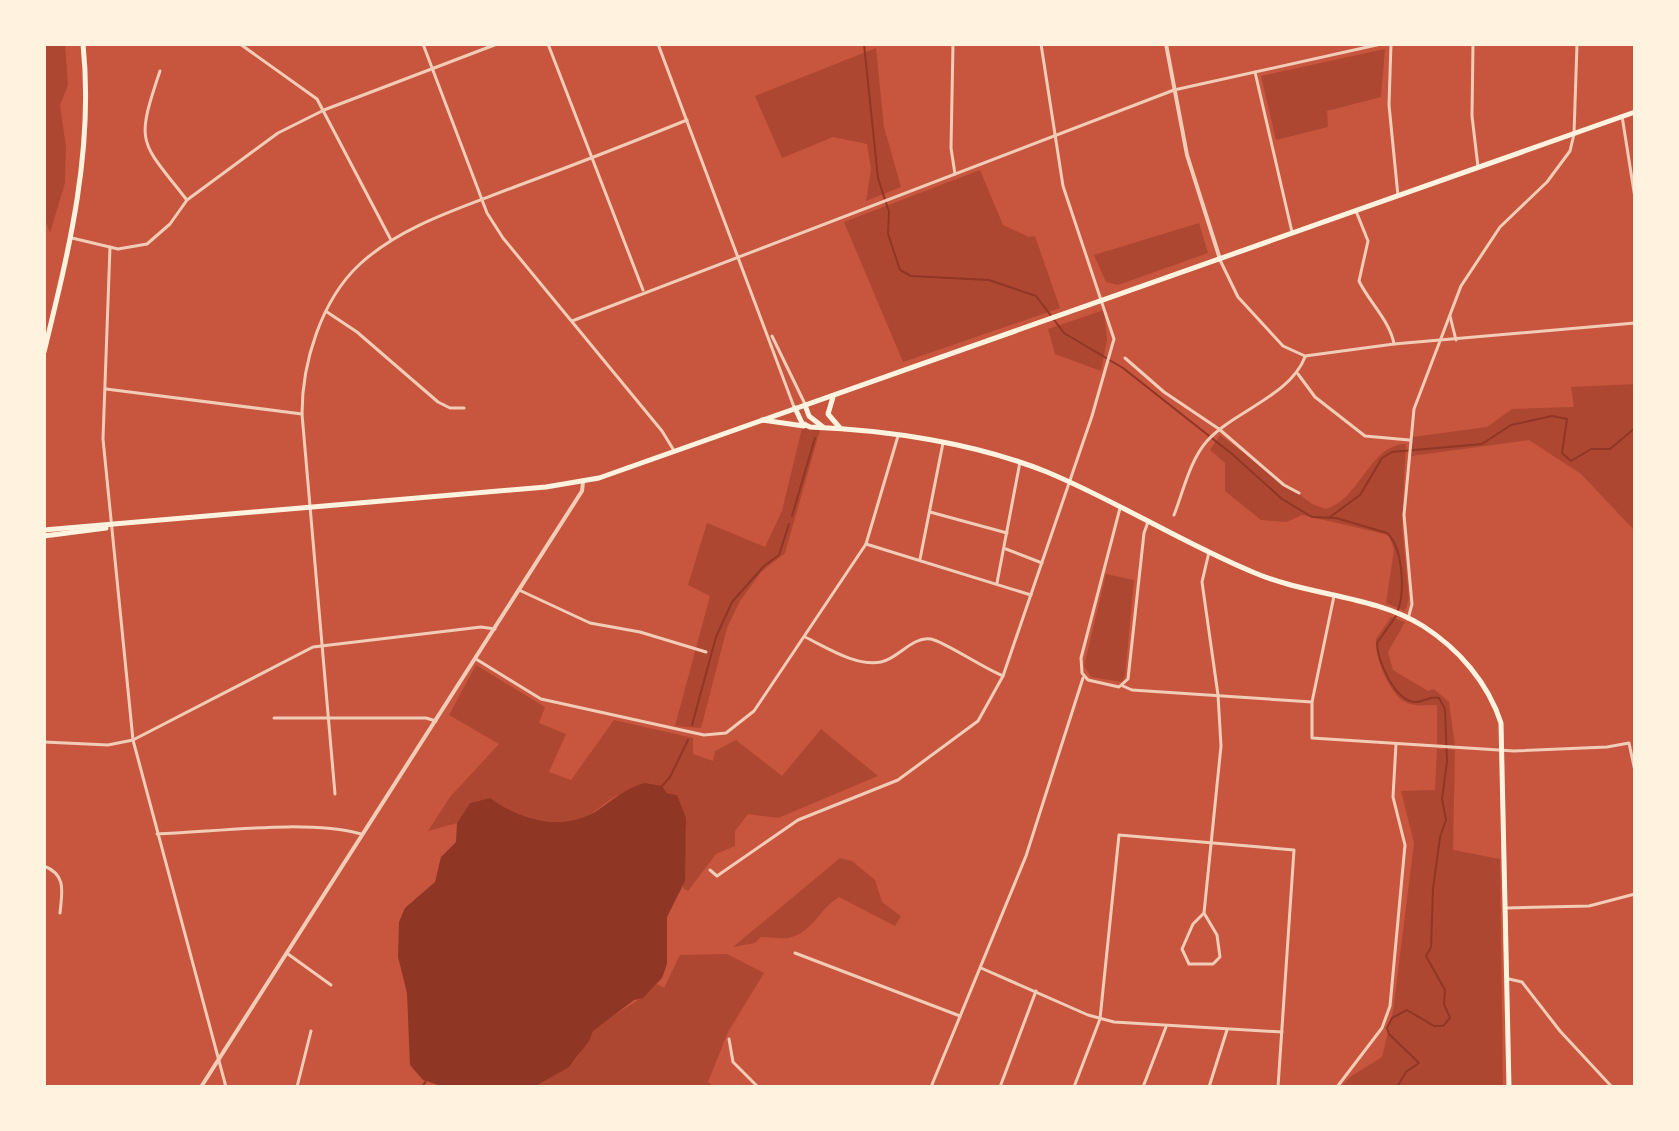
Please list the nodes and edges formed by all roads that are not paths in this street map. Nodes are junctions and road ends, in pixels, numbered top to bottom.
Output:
1 (83, 44) edge
2 (240, 44) edge
3 (423, 44) edge
4 (497, 44) edge
5 (548, 44) edge
6 (658, 44) edge
7 (953, 44) edge
8 (1041, 44) edge
9 (1166, 44) edge
10 (1381, 44) edge
11 (1391, 44) edge
12 (1473, 44) edge
13 (1577, 44) edge
14 (431, 69) junction
15 (160, 71) dead end
16 (1255, 72) junction
17 (1174, 90) junction
18 (324, 110) junction
19 (1635, 112) edge
20 (1622, 116) junction
21 (687, 120) junction
22 (1574, 134) junction
23 (1056, 135) junction
24 (591, 158) junction
25 (1478, 167) junction
26 (955, 174) junction
27 (1398, 196) junction
28 (1635, 198) edge
29 (187, 200) junction
30 (481, 200) junction
31 (1356, 211) junction
32 (1292, 234) junction
33 (72, 238) junction
34 (391, 240) junction
35 (110, 247) junction
36 (739, 254) junction
37 (1220, 260) junction
38 (643, 292) junction
39 (1104, 301) junction
40 (327, 312) junction
41 (1450, 315) junction
42 (572, 321) junction
43 (1635, 323) edge
44 (768, 330) junction
45 (1456, 340) junction
46 (1439, 341) junction
47 (1394, 344) junction
48 (44, 352) edge
49 (1305, 356) junction
50 (1125, 358) dead end
51 (1297, 373) junction
52 (106, 389) junction
53 (835, 394) junction
54 (805, 404) junction
55 (464, 408) dead end
56 (795, 408) junction
57 (302, 414) junction
58 (761, 420) junction
59 (810, 427) junction
60 (824, 427) junction
61 (841, 429) junction
62 (1218, 430) junction
63 (898, 436) junction
64 (943, 443) junction
65 (1409, 443) junction
66 (675, 453) junction
67 (1020, 462) junction
68 (583, 482) junction
69 (1067, 482) junction
70 (1299, 493) dead end
71 (312, 507) junction
72 (1120, 508) junction
73 (930, 512) junction
74 (1174, 515) dead end
75 (1148, 522) junction
76 (112, 526) junction
77 (44, 533) edge
78 (1007, 533) junction
79 (866, 544) junction
80 (1006, 549) junction
81 (1209, 552) junction
82 (920, 559) junction
83 (1042, 563) junction
84 (997, 583) junction
85 (519, 590) junction
86 (1031, 595) junction
87 (1334, 596) junction
88 (1406, 617) junction
89 (495, 629) junction
90 (805, 637) junction
91 (325, 643) junction
92 (706, 652) dead end
93 (476, 659) junction
94 (1003, 676) junction
95 (1083, 678) junction
96 (1123, 686) junction
97 (1218, 695) junction
98 (1312, 702) junction
99 (274, 718) dead end
100 (329, 719) junction
101 (436, 721) junction
102 (133, 740) junction
103 (44, 742) edge
104 (1396, 744) junction
105 (1504, 751) junction
106 (1635, 771) edge
107 (335, 794) dead end
108 (157, 834) junction
109 (363, 835) junction
110 (1211, 844) junction
111 (44, 866) edge
112 (710, 870) dead end
113 (1635, 894) edge
114 (1507, 908) junction
115 (60, 913) dead end
116 (1204, 913) junction
117 (795, 953) dead end
118 (288, 954) junction
119 (981, 968) junction
120 (1509, 979) junction
121 (331, 985) dead end
122 (1036, 991) junction
123 (960, 1016) junction
124 (1100, 1019) junction
125 (1167, 1026) junction
126 (1227, 1030) junction
127 (311, 1031) dead end
128 (1282, 1032) junction
129 (729, 1039) dead end
130 (219, 1060) junction
131 (201, 1087) edge
132 (226, 1087) edge
133 (297, 1087) edge
134 (758, 1087) edge
135 (931, 1087) edge
136 (1000, 1087) edge
137 (1074, 1087) edge
138 (1143, 1087) edge
139 (1209, 1087) edge
140 (1278, 1087) edge
141 (1337, 1087) edge
142 (1509, 1087) edge
143 (1612, 1087) edge

1 - 33 main road
2 - 18 street
3 - 14 street
4 - 14 street
5 - 24 street
6 - 21 street
7 - 26 street
8 - 23 street
9 - 17 street
10 - 16 street
11 - 27 street
12 - 25 street
13 - 22 street
14 - 18 street
14 - 30 street
15 - 29 street
16 - 17 street
16 - 32 street
17 - 23 street
17 - 37 street
18 - 29 street
18 - 34 street
19 - 20 main road
20 - 22 main road
20 - 28 street
21 - 24 street
21 - 36 street
22 - 25 main road
22 - 41 street
23 - 26 street
23 - 39 street
24 - 30 street
24 - 38 street
25 - 27 main road
26 - 36 street
27 - 31 main road
29 - 35 street
30 - 34 street
30 - 42 street
31 - 32 main road
31 - 47 street
32 - 37 main road
33 - 35 street
33 - 48 main road
34 - 40 street
35 - 52 street
36 - 38 street
36 - 44 street
37 - 39 main road
37 - 49 street
38 - 42 street
39 - 53 main road
39 - 69 street
40 - 55 street
40 - 57 street
41 - 45 street
41 - 46 street
42 - 66 street
43 - 45 street
44 - 54 street
44 - 56 street
45 - 46 street
46 - 47 street
46 - 65 street
47 - 49 street
49 - 51 street
50 - 62 street
51 - 62 street
51 - 65 street
52 - 57 street
52 - 76 street
53 - 54 main road
53 - 61 main road
54 - 56 main road
54 - 60 main road
56 - 58 main road
56 - 59 main road
57 - 71 street
58 - 59 main road
58 - 66 main road
59 - 60 main road
60 - 61 main road
61 - 63 main road
62 - 70 street
62 - 74 street
63 - 64 main road
63 - 79 street
64 - 67 main road
64 - 73 street
65 - 88 street
66 - 68 main road
67 - 69 main road
67 - 78 street
68 - 71 main road
68 - 85 street
69 - 72 main road
69 - 83 street
71 - 76 main road
71 - 91 street
72 - 75 main road
72 - 95 street
73 - 78 street
73 - 82 street
75 - 81 main road
75 - 96 street
76 - 77 main road
76 - 102 street
78 - 80 street
79 - 82 street
79 - 90 street
80 - 83 street
80 - 84 street
81 - 87 main road
81 - 97 street
82 - 84 street
83 - 86 street
84 - 86 street
85 - 89 street
85 - 92 street
86 - 94 street
87 - 88 main road
87 - 98 street
88 - 105 main road
89 - 91 street
89 - 93 street
90 - 93 street
90 - 94 street
91 - 100 street
91 - 102 street
93 - 101 street
94 - 112 street
95 - 96 street
95 - 119 street
96 - 97 street
97 - 98 street
97 - 110 street
98 - 104 street
99 - 100 street
100 - 101 street
100 - 107 street
101 - 109 street
102 - 103 street
102 - 108 street
104 - 105 street
104 - 141 street
105 - 106 street
105 - 114 main road
108 - 109 street
108 - 130 street
109 - 118 street
110 - 116 street
110 - 124 street
110 - 128 street
111 - 115 street
113 - 114 street
114 - 120 main road
116 - 116 street
117 - 123 street
118 - 121 street
118 - 130 street
119 - 122 street
119 - 123 street
120 - 142 main road
120 - 143 street
122 - 124 street
122 - 136 street
123 - 135 street
124 - 125 street
124 - 137 street
125 - 126 street
125 - 138 street
126 - 128 street
126 - 139 street
127 - 133 street
128 - 140 street
129 - 134 street
130 - 131 street
130 - 132 street

